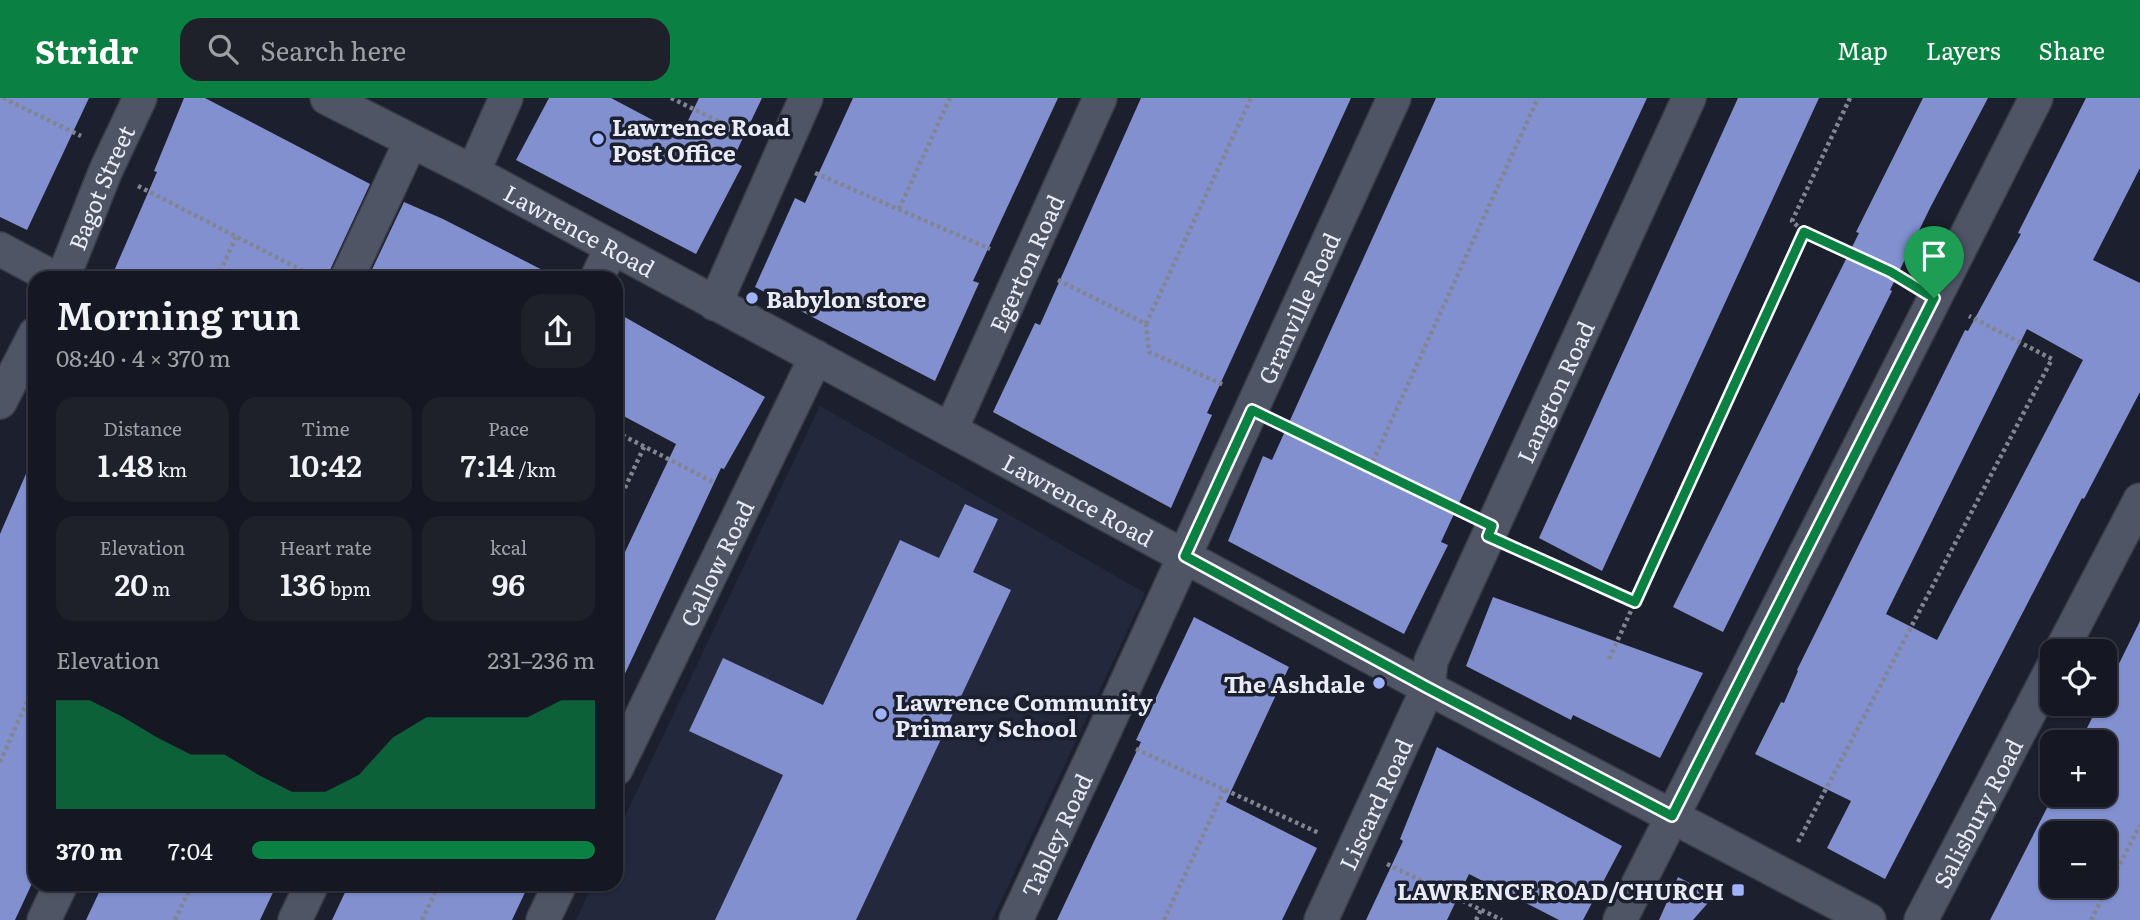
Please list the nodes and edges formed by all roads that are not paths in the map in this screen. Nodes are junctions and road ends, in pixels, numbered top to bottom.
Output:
1 (140, 98) edge
2 (327, 98) edge
3 (506, 98) edge
4 (806, 98) edge
5 (1100, 98) edge
6 (1394, 98) edge
7 (1689, 98) edge
8 (2036, 98) edge
9 (411, 141) junction
10 (473, 172) junction
11 (612, 247) junction
12 (0, 249) edge
13 (41, 271) edge
14 (66, 271) edge
15 (350, 271) edge
16 (600, 271) edge
17 (715, 304) junction
18 (28, 348) edge
19 (816, 357) junction
20 (0, 402) edge
21 (951, 429) junction
22 (2140, 500) edge
23 (1185, 556) junction
24 (2067, 639) edge
25 (1428, 688) junction
26 (2040, 692) edge
27 (623, 755) edge
28 (1672, 816) junction
29 (58, 891) edge
30 (309, 891) edge
31 (556, 891) edge
32 (44, 920) edge
33 (295, 920) edge
34 (542, 920) edge
35 (1016, 920) edge
36 (1321, 920) edge
37 (1620, 920) edge
38 (1869, 920) edge
39 (1921, 920) edge

1 - 14 street, Bagot Street
2 - 9 street, Lawrence Road
3 - 10 street
4 - 17 street
5 - 21 street, Egerton Road
6 - 23 street, Granville Road
7 - 25 street, Langton Road
8 - 28 street
9 - 10 street, Lawrence Road
9 - 15 street
10 - 11 street, Lawrence Road
11 - 16 street
11 - 17 street, Lawrence Road
12 - 13 street
17 - 19 street, Lawrence Road
18 - 20 street
19 - 21 street, Lawrence Road
19 - 27 street, Callow Road
21 - 23 street, Lawrence Road
22 - 24 street
23 - 25 street, Lawrence Road
23 - 35 street, Tabley Road
25 - 28 street, Lawrence Road
25 - 36 street, Liscard Road
26 - 39 street, Salisbury Road
28 - 37 street
28 - 38 street, Lawrence Road
29 - 32 street
30 - 33 street
31 - 34 street

